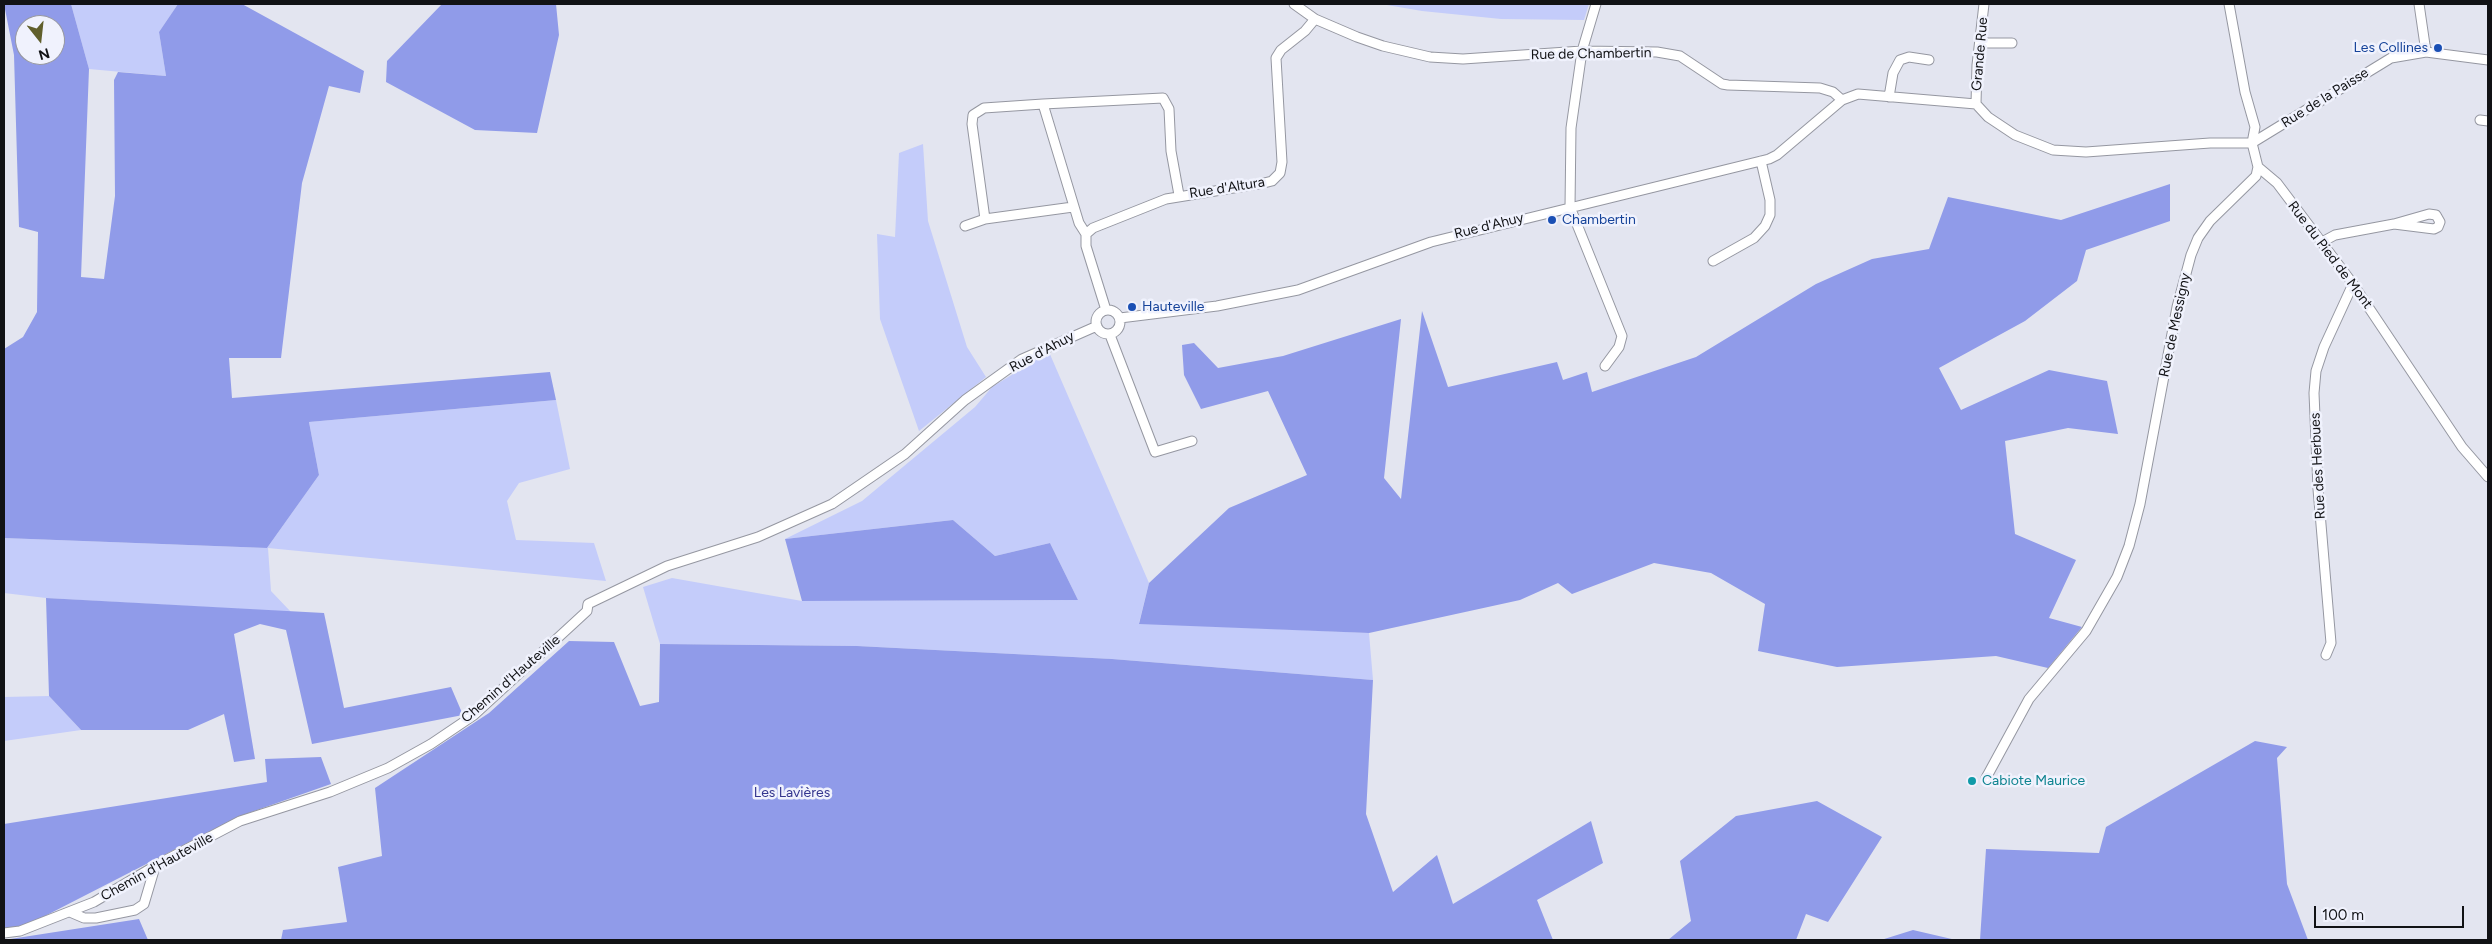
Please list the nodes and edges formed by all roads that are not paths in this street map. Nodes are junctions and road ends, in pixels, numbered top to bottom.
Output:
1 (1294, 4) edge
2 (1596, 4) edge
3 (1984, 4) edge
4 (2229, 4) edge
5 (2419, 4) edge
6 (1315, 20) junction
7 (1980, 43) junction
8 (2012, 43) dead end
9 (1582, 51) junction
10 (2426, 52) junction
11 (1929, 60) dead end
12 (2488, 60) edge
13 (1889, 96) junction
14 (1842, 100) junction
15 (1044, 104) junction
16 (1976, 104) junction
17 (2252, 143) junction
18 (1761, 161) junction
19 (2258, 167) junction
20 (1179, 195) junction
21 (1074, 206) junction
22 (1570, 207) junction
23 (985, 219) junction
24 (2394, 224) dead end
25 (964, 226) dead end
26 (1086, 234) junction
27 (2322, 242) junction
28 (1712, 261) dead end
29 (2353, 284) junction
30 (1106, 310) junction
31 (1120, 318) junction
32 (1096, 326) junction
33 (1110, 335) junction
34 (1605, 366) dead end
35 (965, 400) joint
36 (1192, 441) dead end
37 (2488, 477) edge
38 (2326, 655) dead end
39 (1986, 778) dead end
40 (155, 867) junction
41 (70, 912) junction
42 (4, 933) edge

1 - 6 street, Rue de Chambertin
2 - 9 street
3 - 7 street, Grande Rue
4 - 17 street
5 - 10 street
6 - 9 street, Rue de Chambertin
6 - 20 street, Rue d'Altura
7 - 8 street
7 - 16 street, Grande Rue
9 - 14 street, Rue de Chambertin
9 - 22 street
10 - 12 street, Rue de la Paisse
10 - 17 street, Rue de la Paisse
11 - 13 street
13 - 14 street
13 - 16 street
14 - 18 street, Rue d'Ahuy
15 - 20 street
15 - 21 street
15 - 23 street
16 - 17 street
17 - 19 street
18 - 22 street, Rue d'Ahuy
18 - 28 street
19 - 27 street, Rue du Pied de Mont
19 - 39 street, Rue de Messigny
20 - 26 street, Rue d'Altura
21 - 23 street
21 - 26 street
22 - 31 street, Rue d'Ahuy
22 - 34 street
23 - 25 street
24 - 27 street
26 - 30 street
27 - 29 street, Rue du Pied de Mont
29 - 37 street, Rue du Pied de Mont
29 - 38 street, Rue des Herbues
30 - 31 street
30 - 32 street
31 - 33 street
32 - 33 street
32 - 35 street, Rue d'Ahuy
33 - 36 street
35 - 40 street, Chemin d'Hauteville
40 - 41 street, Chemin d'Hauteville
40 - 41 street
41 - 42 street, Chemin d'Hauteville

